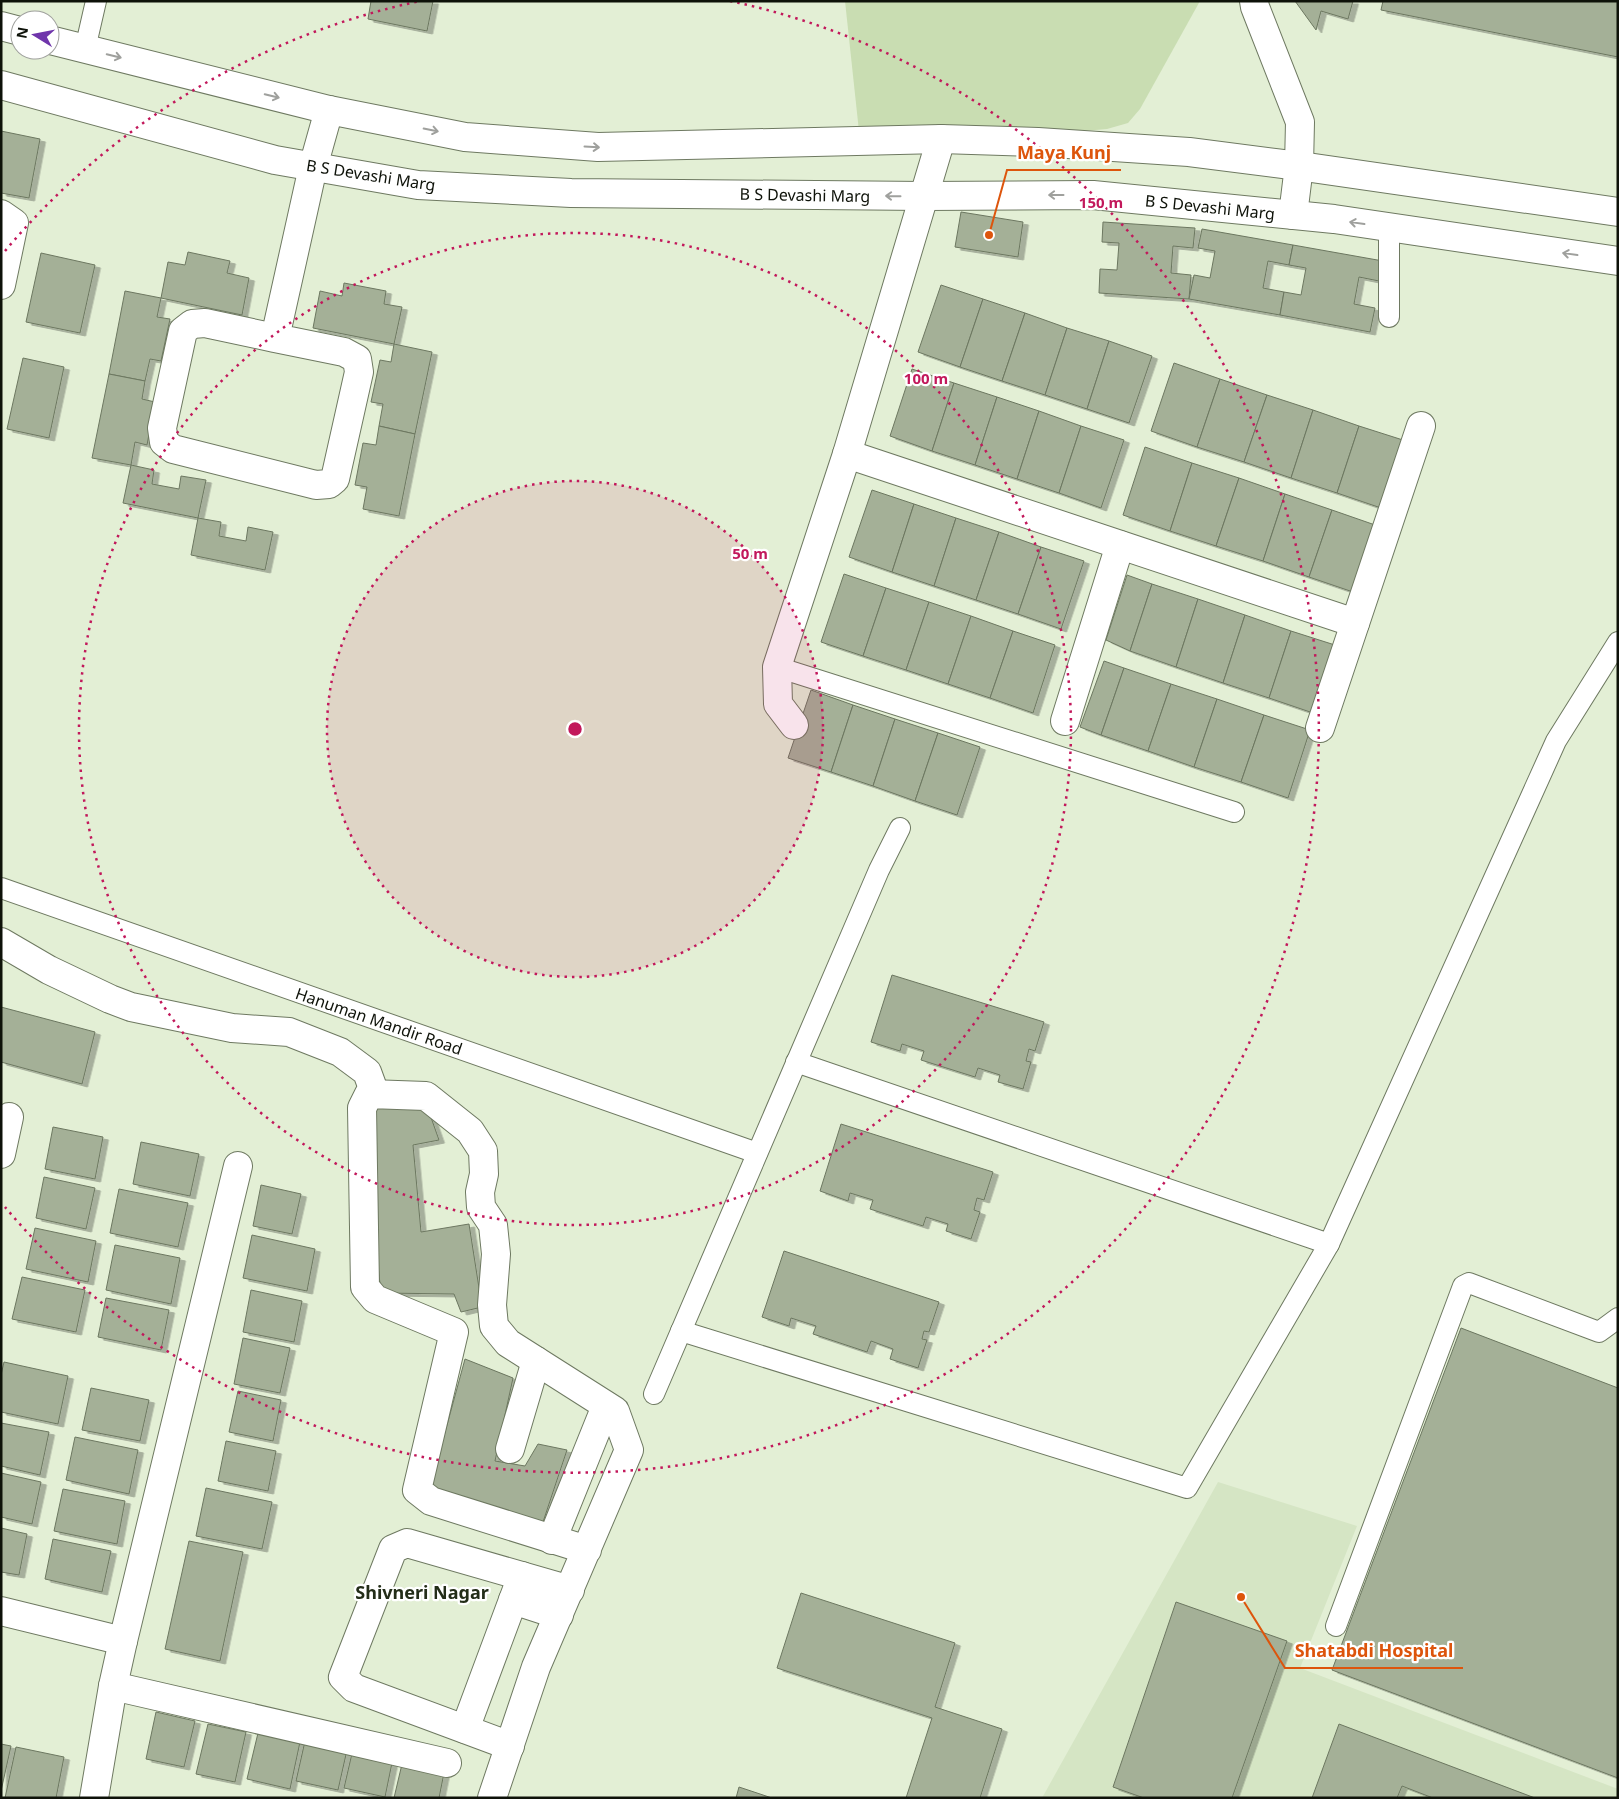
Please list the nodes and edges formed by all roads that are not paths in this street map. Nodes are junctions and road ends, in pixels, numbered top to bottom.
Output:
1 (96, 1) edge
2 (1254, 1) edge
3 (60, 43) edge
4 (85, 49) junction
5 (1, 85) edge
6 (329, 110) junction
7 (941, 138) junction
8 (313, 166) junction
9 (1299, 166) junction
10 (924, 196) junction
11 (1618, 212) edge
12 (1, 214) edge
13 (1293, 215) junction
14 (1389, 228) junction
15 (1618, 261) edge
16 (1, 285) edge
17 (1389, 317) dead end
18 (274, 338) junction
19 (1421, 426) dead end
20 (847, 454) junction
21 (1120, 545) junction
22 (1355, 623) junction
23 (1618, 642) edge
24 (777, 666) junction
25 (1066, 721) dead end
26 (794, 725) dead end
27 (1320, 728) dead end
28 (1234, 812) dead end
29 (900, 828) dead end
30 (1, 888) edge
31 (1, 942) edge
32 (796, 1062) junction
33 (375, 1094) junction
34 (9, 1117) dead end
35 (757, 1153) junction
36 (1, 1154) edge
37 (238, 1166) dead end
38 (1329, 1244) junction
39 (1618, 1318) edge
40 (494, 1326) junction
41 (681, 1331) junction
42 (454, 1332) junction
43 (536, 1361) junction
44 (654, 1394) dead end
45 (606, 1406) junction
46 (510, 1450) dead end
47 (552, 1540) junction
48 (587, 1550) junction
49 (517, 1588) junction
50 (570, 1590) junction
51 (1, 1611) edge
52 (559, 1615) junction
53 (1336, 1626) dead end
54 (124, 1641) junction
55 (113, 1686) junction
56 (465, 1729) junction
57 (510, 1746) junction
58 (447, 1763) dead end
59 (94, 1798) edge
60 (492, 1798) edge

1 - 4 lane
2 - 9 street
3 - 4 street
4 -> 6 street
5 - 8 street, B S Devashi Marg
6 -> 7 street
6 - 8 street
7 - 9 street
7 - 10 street
10 -> 8 street, B S Devashi Marg
8 - 18 street
9 - 11 street
9 - 13 street
13 -> 10 street, B S Devashi Marg
10 - 20 street
12 - 16 street
14 -> 13 street, B S Devashi Marg
15 -> 14 street, B S Devashi Marg
14 - 17 lane
18 - 18 street
19 - 22 street
20 - 21 street
20 - 24 street
21 - 22 street
21 - 25 street
22 - 27 street
23 - 38 lane
24 - 26 street
24 - 28 lane
29 - 32 lane
30 - 35 lane, Hanuman Mandir Road
31 - 33 street
32 - 35 lane
32 - 38 lane
33 - 40 street
33 - 42 street
34 - 36 street
35 - 41 lane
37 - 54 street
38 - 41 lane
39 - 53 lane
40 - 42 street
40 - 43 street
41 - 44 lane
42 - 47 street
43 - 45 street
43 - 46 street
45 - 47 street
45 - 48 street
47 - 48 street
48 - 50 street
49 - 50 street
49 - 52 street
49 - 56 street
49 - 56 street
50 - 52 street
51 - 54 street
52 - 57 street
54 - 55 street
55 - 58 street
55 - 59 street
56 - 57 street
57 - 60 street

